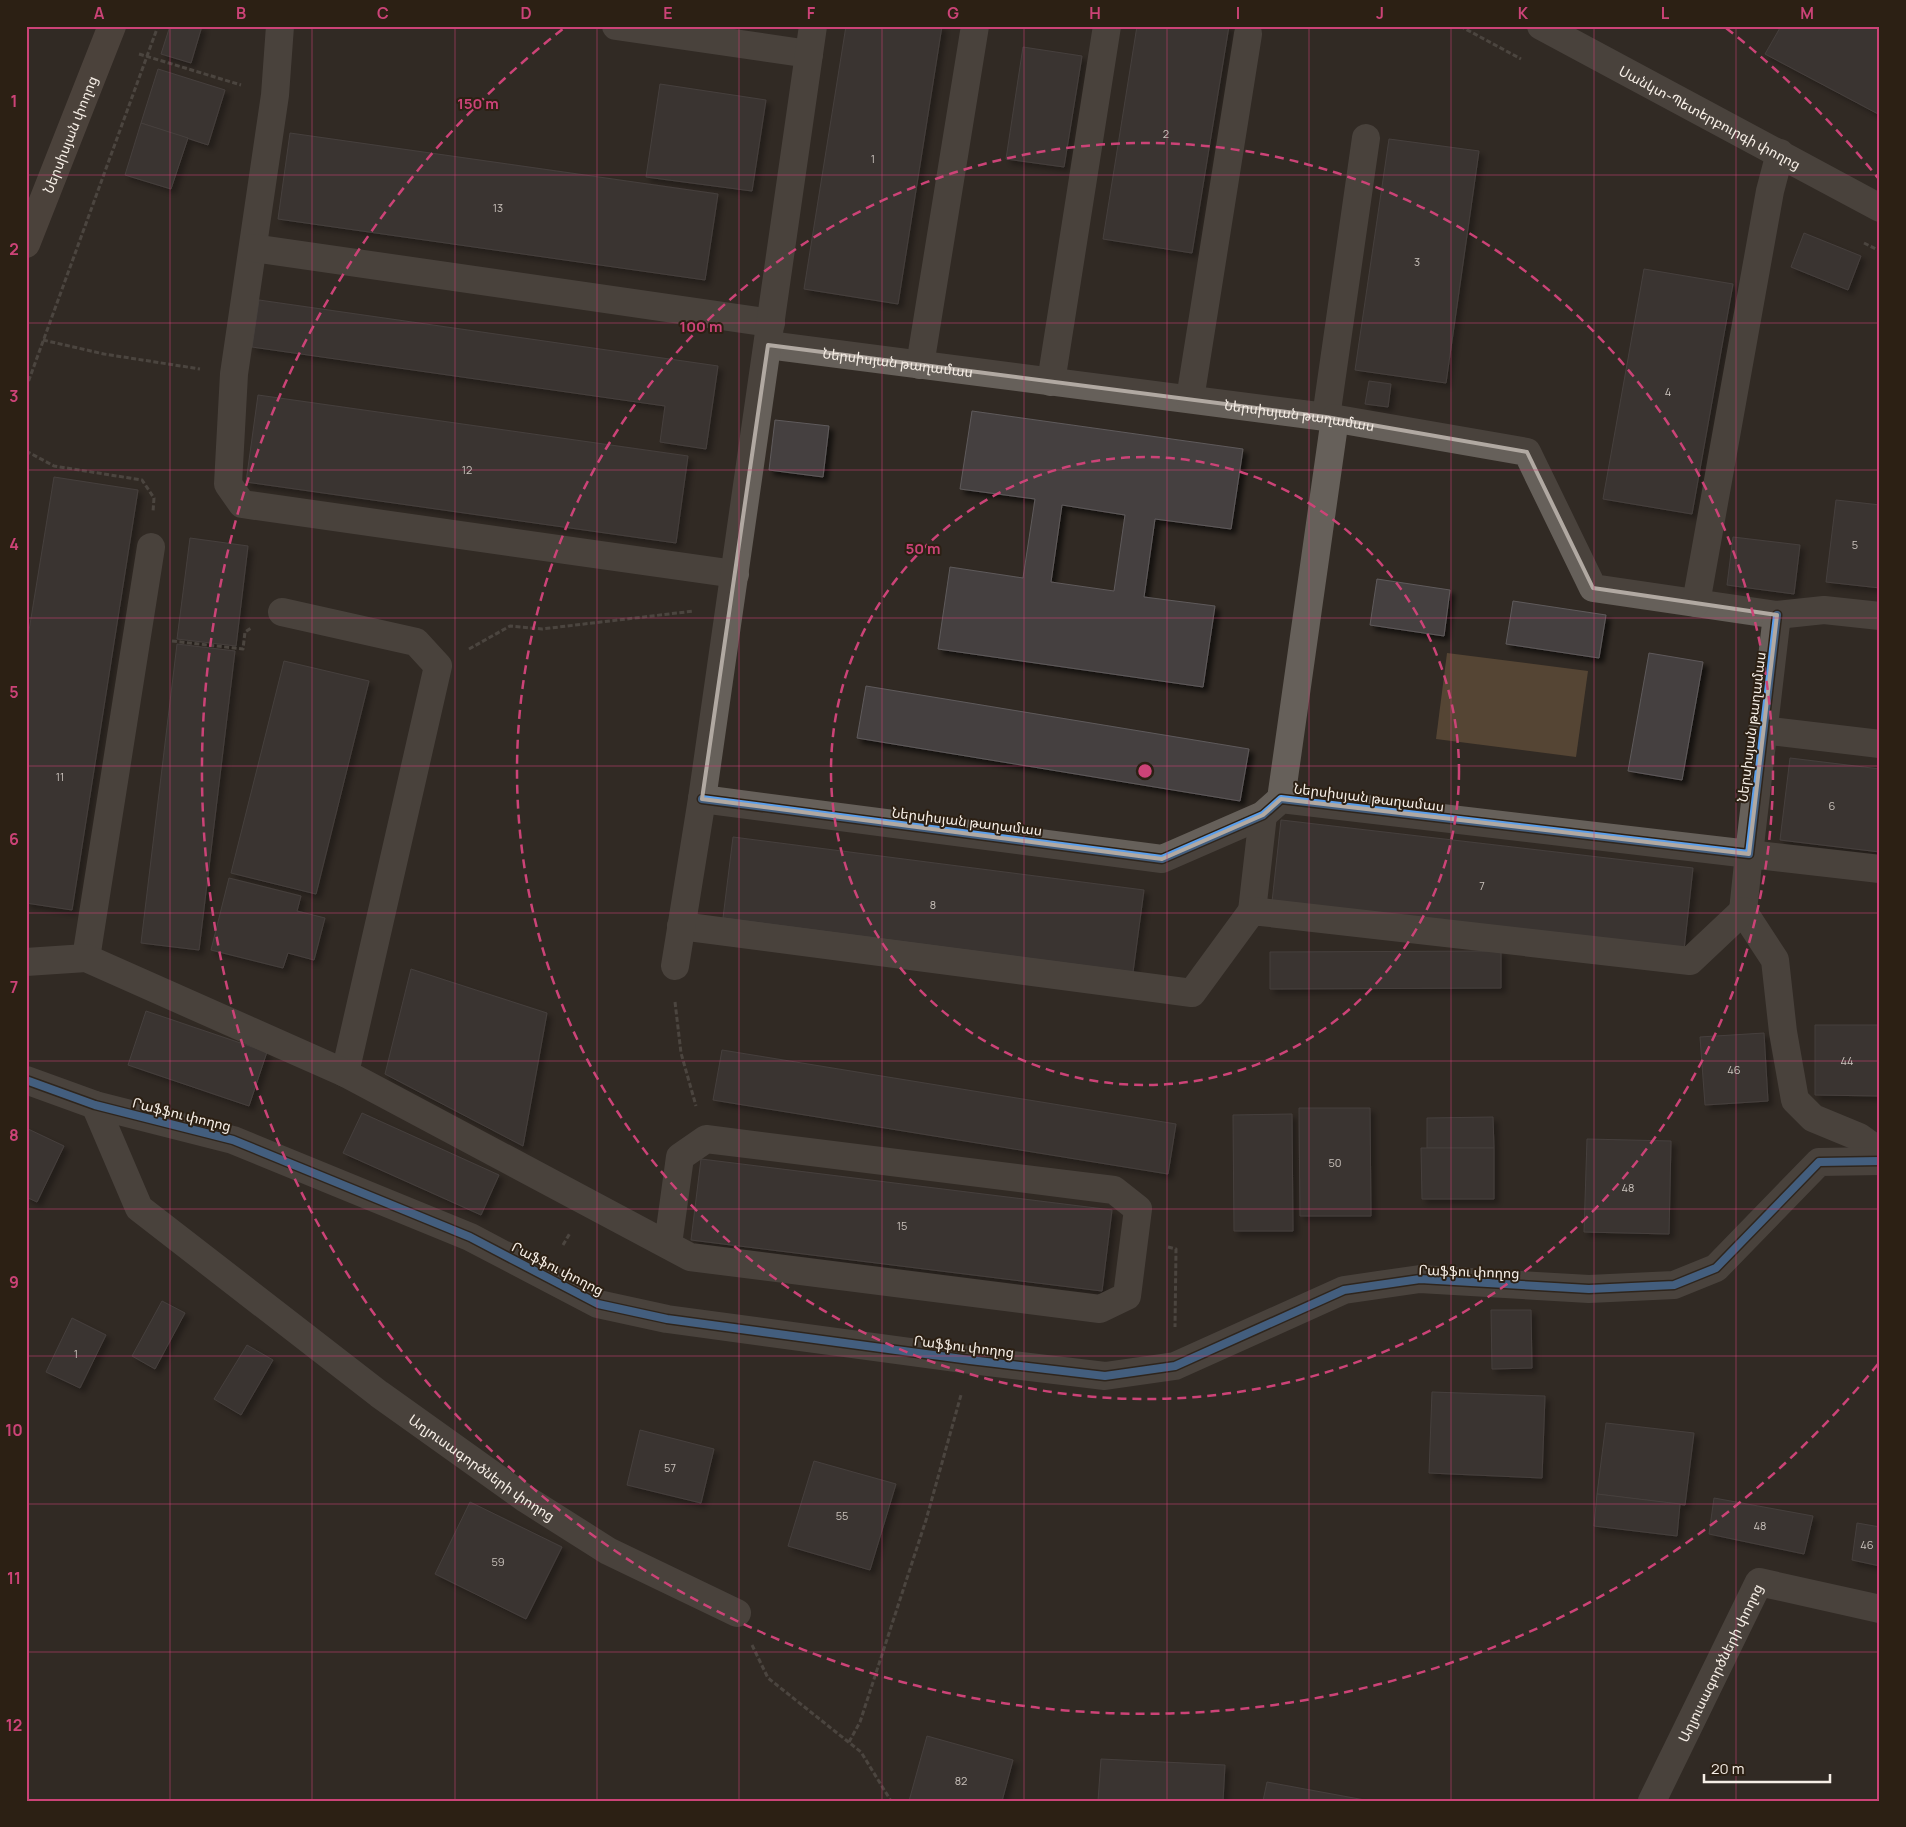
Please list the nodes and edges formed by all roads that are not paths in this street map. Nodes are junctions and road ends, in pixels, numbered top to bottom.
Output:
1 (112, 26) edge
2 (280, 26) edge
3 (616, 26) edge
4 (813, 26) edge
5 (975, 26) edge
6 (1107, 26) edge
7 (1541, 26) edge
8 (1248, 34) dead end
9 (809, 54) junction
10 (1366, 138) dead end
11 (1780, 154) junction
12 (1880, 208) edge
13 (26, 244) edge
14 (253, 248) junction
15 (769, 334) junction
16 (920, 365) junction
17 (1051, 382) junction
18 (1190, 399) junction
19 (1331, 417) junction
20 (151, 547) road end
21 (735, 574) junction
22 (1696, 603) junction
23 (282, 612) dead end
24 (1777, 615) junction
25 (1880, 616) edge
26 (1762, 730) junction
27 (1880, 744) edge
28 (702, 799) junction
29 (1272, 807) junction
30 (1749, 854) junction
31 (1880, 869) edge
32 (1252, 911) junction
33 (1743, 911) junction
34 (682, 926) junction
35 (86, 958) junction
36 (26, 962) edge
37 (676, 966) dead end
38 (345, 1073) junction
39 (26, 1080) edge
40 (95, 1105) junction
41 (1880, 1152) edge
42 (1880, 1161) edge
43 (668, 1244) junction
44 (1880, 1609) edge
45 (737, 1613) road end
46 (1652, 1801) edge

1 - 13 main road, Ներսիսյան փողոց
2 - 14 street
3 - 9 street
4 - 9 street
5 - 16 street
6 - 17 street
7 - 11 street, Սանկտ-Պետերբուրգի փողոց
8 - 18 street
9 - 15 street
10 - 19 street
11 - 12 street, Սանկտ-Պետերբուրգի փողոց
11 - 22 street
14 - 15 street, Ներսիսյան թաղամաս
14 - 21 street
15 - 16 street, Ներսիսյան թաղամաս
15 - 21 street
16 - 17 street, Ներսիսյան թաղամաս
17 - 18 street, Ներսիսյան թաղամաս
18 - 19 street, Ներսիսյան թաղամաս
19 - 22 street, Ներսիսյան թաղամաս
19 - 29 street
20 - 35 street
21 - 28 street
22 - 24 street, Ներսիսյան թաղամաս
23 - 38 street
24 - 25 street, Ներսիսյան թաղամաս
24 - 26 street, Ներսիսյան թաղամաս
26 - 27 street
26 - 30 street, Ներսիսյան թաղամաս
28 - 29 street, Ներսիսյան թաղամաս
28 - 34 street
29 - 30 street, Ներսիսյան թաղամաս
29 - 32 street
30 - 31 street
30 - 33 street
32 - 33 street
32 - 34 street
33 - 41 street
34 - 37 street
35 - 36 street
35 - 38 street
38 - 43 street
39 - 40 street, Րաֆֆու փողոց
40 - 42 street, Րաֆֆու փողոց
40 - 45 street, Աղյուսագործների փողոց
43 - 43 street
44 - 46 street, Աղյուսագործների փողոց

